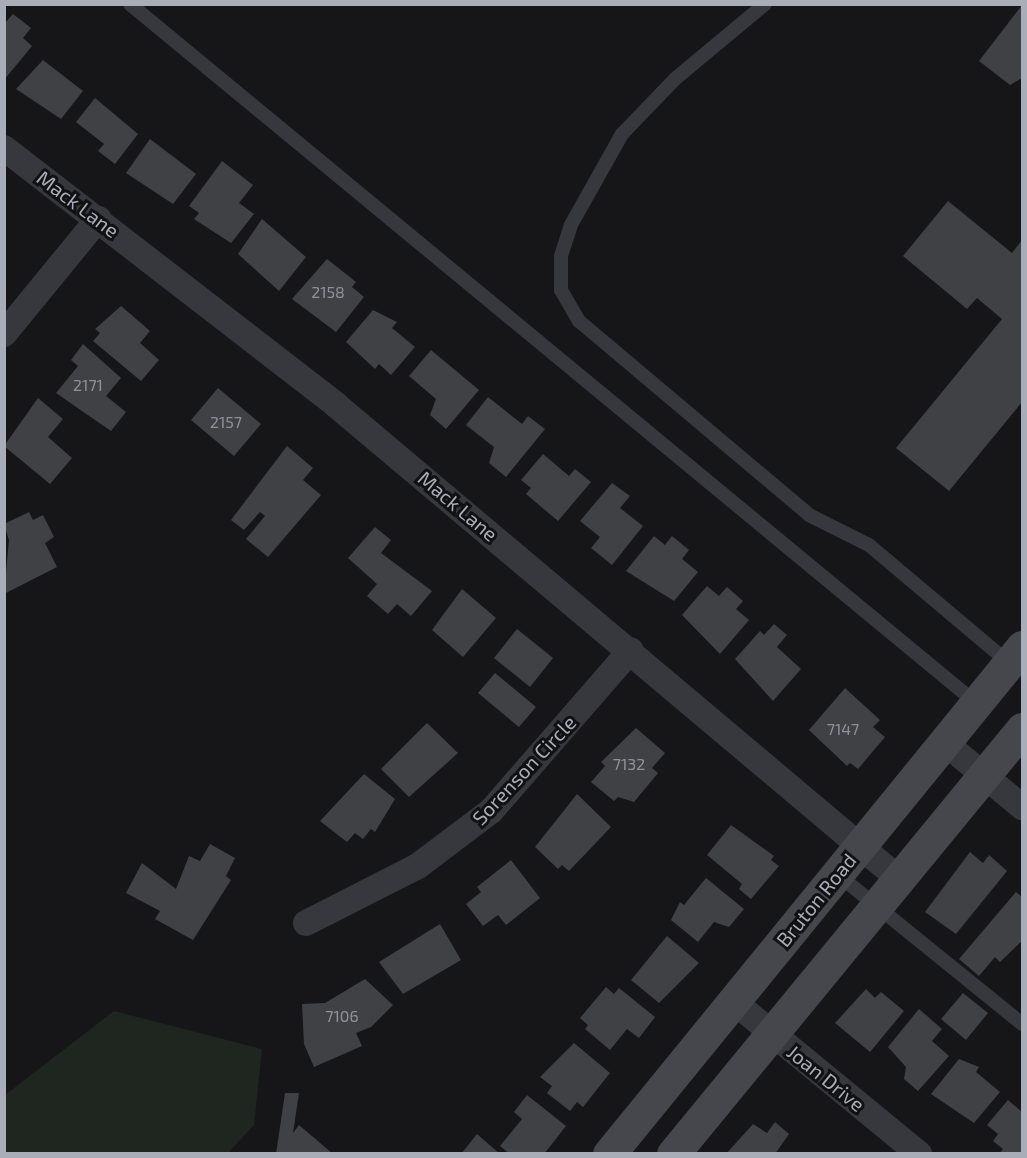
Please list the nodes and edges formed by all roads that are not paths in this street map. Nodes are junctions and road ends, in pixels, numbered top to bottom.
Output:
1 (130, 4) edge
2 (765, 4) edge
3 (4, 148) edge
4 (98, 219) junction
5 (4, 334) edge
6 (631, 650) junction
7 (1016, 655) edge
8 (976, 703) junction
9 (1023, 729) edge
10 (944, 742) junction
11 (984, 776) junction
12 (1023, 807) edge
13 (860, 845) junction
14 (837, 874) junction
15 (899, 879) junction
16 (877, 906) junction
17 (306, 923) dead end
18 (733, 1001) junction
19 (1023, 1024) edge
20 (772, 1034) junction
21 (609, 1154) edge
22 (673, 1154) edge
23 (919, 1154) edge

1 - 8 lane
2 - 7 lane
3 - 4 street, Mack Lane
4 - 5 street
4 - 6 street, Mack Lane
6 - 13 street, Mack Lane
6 - 17 street, Sorenson Circle
7 - 8 main road, Bruton Road
8 - 10 main road, Bruton Road
9 - 11 main road
10 - 11 street
10 - 13 main road, Bruton Road
11 - 12 street
11 - 15 main road
13 - 14 main road, Bruton Road
13 - 15 street, Mack Lane
14 - 16 lane
14 - 18 main road, Bruton Road
15 - 16 main road
16 - 19 lane
16 - 20 main road
18 - 20 street, Joan Drive
18 - 21 main road, Bruton Road
20 - 22 main road
20 - 23 street, Joan Drive

